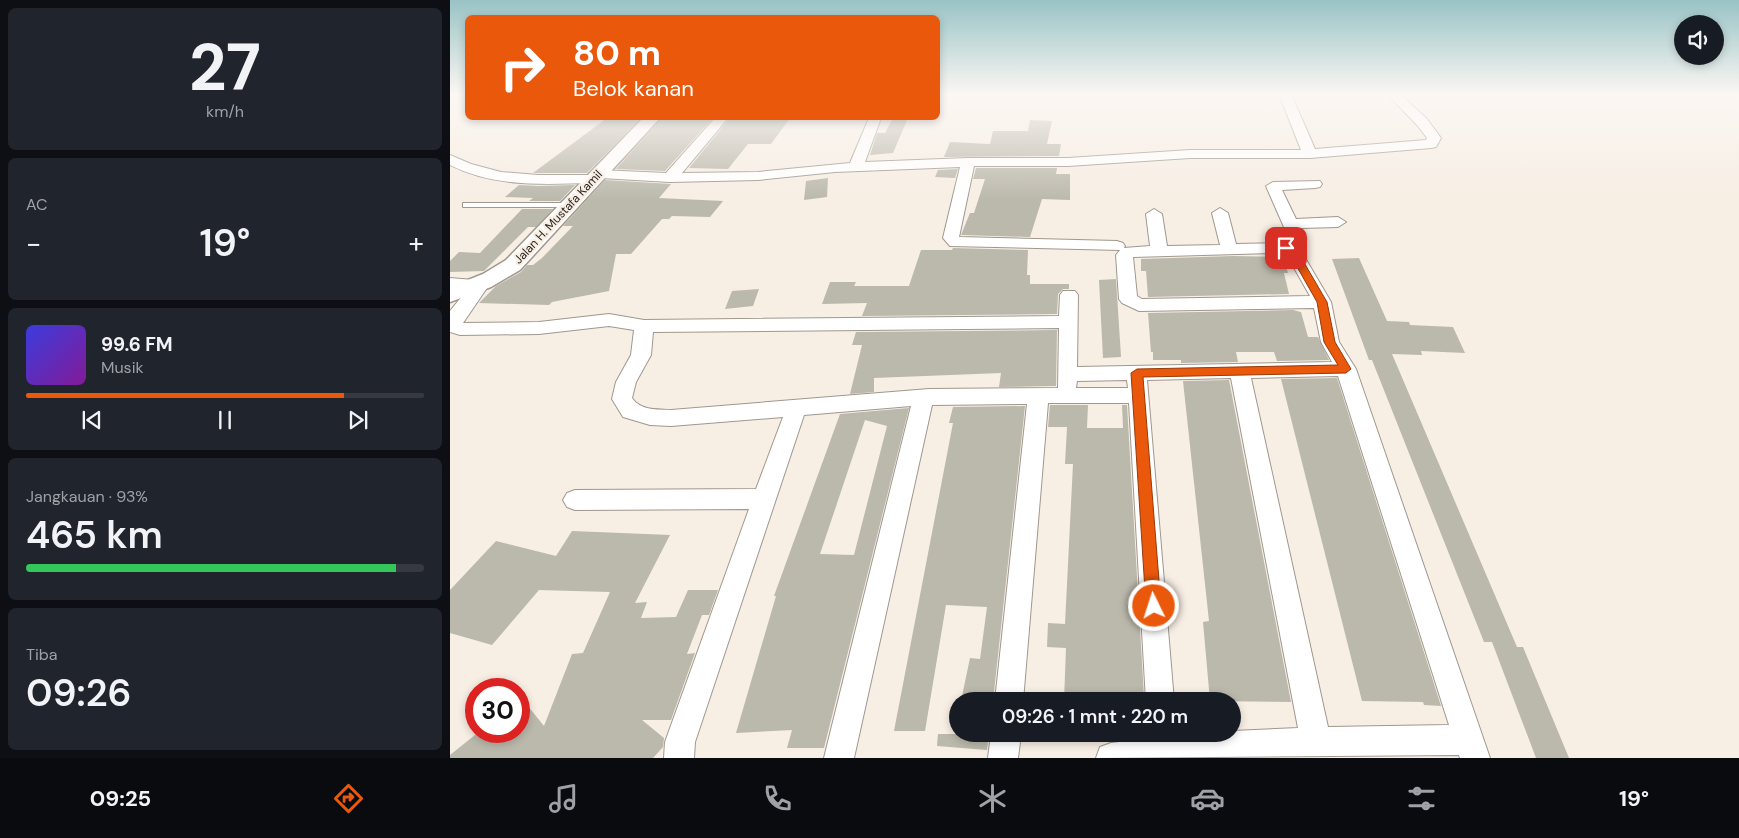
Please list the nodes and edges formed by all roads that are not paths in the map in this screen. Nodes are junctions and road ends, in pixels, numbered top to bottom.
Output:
1 (641, 129) edge
2 (712, 129) edge
3 (871, 129) edge
4 (1300, 129) edge
5 (1429, 129) edge
6 (1310, 154) junction
7 (450, 159) edge
8 (968, 162) junction
9 (856, 167) junction
10 (596, 177) junction
11 (670, 178) junction
12 (1315, 184) dead end
13 (466, 205) dead end
14 (571, 205) junction
15 (1220, 213) dead end
16 (1154, 214) dead end
17 (1338, 222) dead end
18 (1291, 224) junction
19 (1117, 246) dead end
20 (1286, 248) junction
21 (1228, 250) junction
22 (1159, 251) junction
23 (450, 282) edge
24 (480, 285) junction
25 (450, 295) edge
26 (1069, 295) dead end
27 (1322, 302) junction
28 (1070, 322) junction
29 (450, 324) edge
30 (644, 326) junction
31 (1346, 369) junction
32 (1240, 371) junction
33 (1068, 374) junction
34 (1138, 384) junction
35 (1038, 396) junction
36 (1066, 397) junction
37 (923, 398) junction
38 (796, 406) junction
39 (764, 499) junction
40 (575, 500) dead end
41 (1010, 692) edge
42 (1159, 692) edge
43 (1005, 742) edge
44 (1163, 742) edge
45 (1241, 742) edge
46 (1316, 742) junction
47 (1472, 749) edge
48 (679, 758) edge
49 (839, 758) edge
50 (1003, 758) edge
51 (1111, 758) edge

1 - 10 street, Jalan H. Mustafa Kamil
2 - 11 street
3 - 9 street
4 - 6 street
5 - 6 street
6 - 8 street
7 - 10 street
8 - 9 street
8 - 19 street
9 - 11 street
10 - 11 street
10 - 14 street, Jalan H. Mustafa Kamil
12 - 18 street
13 - 14 lane
14 - 24 street, Jalan H. Mustafa Kamil
15 - 21 street
16 - 22 street
17 - 18 street
18 - 20 street
20 - 21 street
20 - 27 street
21 - 22 street
22 - 27 street
23 - 24 street
24 - 25 street, Jalan H. Mustafa Kamil
24 - 29 street
26 - 28 street
27 - 31 street
28 - 30 street
28 - 33 street
29 - 30 street
30 - 38 street
31 - 32 street
31 - 47 street
32 - 34 street
32 - 46 street
33 - 34 street
33 - 36 street
34 - 36 street
34 - 42 street
35 - 36 street
35 - 37 street
35 - 41 street
37 - 38 street
37 - 49 street
38 - 39 street
39 - 40 street
39 - 48 street
43 - 50 street
44 - 51 street
45 - 46 street
46 - 47 street

